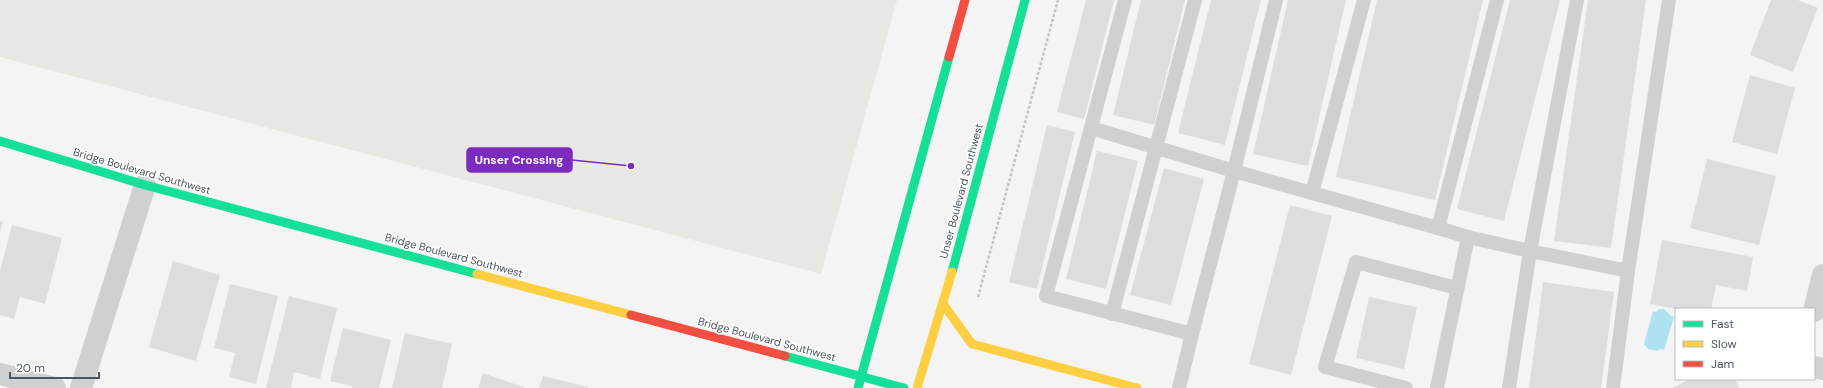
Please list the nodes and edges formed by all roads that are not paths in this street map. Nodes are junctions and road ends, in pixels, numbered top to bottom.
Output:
1 (965, 0) edge
2 (1025, 0) edge
3 (1125, 0) edge
4 (1195, 0) edge
5 (1276, 0) edge
6 (1364, 0) edge
7 (1497, 0) edge
8 (1577, 0) edge
9 (1670, 0) edge
10 (1091, 128) junction
11 (0, 141) edge
12 (1156, 148) junction
13 (1234, 172) junction
14 (145, 185) junction
15 (1312, 193) junction
16 (1438, 228) junction
17 (1468, 236) junction
18 (1530, 251) junction
19 (1628, 271) junction
20 (1823, 275) edge
21 (1457, 288) junction
22 (943, 304) junction
23 (1815, 308) edge
24 (1112, 314) junction
25 (1192, 334) junction
26 (0, 374) edge
27 (861, 376) junction
28 (55, 388) edge
29 (81, 388) edge
30 (858, 388) edge
31 (904, 388) edge
32 (917, 388) edge
33 (1137, 388) edge
34 (1178, 388) edge
35 (1406, 388) edge
36 (1437, 388) edge
37 (1509, 388) edge
38 (1613, 388) edge

1 - 27 street
2 - 22 street, Unser Boulevard Southwest
3 - 10 lane
4 - 12 lane
5 - 13 lane
6 - 15 lane
7 - 16 lane
8 - 18 lane
9 - 19 lane
10 - 12 lane
10 - 24 lane
11 - 14 street, Bridge Boulevard Southwest
12 - 13 lane
12 - 24 lane
13 - 15 lane
13 - 25 lane
14 - 27 street, Bridge Boulevard Southwest
14 - 29 street
15 - 16 lane
16 - 17 lane
17 - 18 lane
17 - 21 lane
18 - 19 lane
18 - 37 lane
19 - 38 lane
20 - 23 street
21 - 35 lane
21 - 36 lane
22 - 32 street, Unser Boulevard Southwest
22 - 33 street
24 - 25 lane
25 - 34 lane
26 - 28 street
27 - 30 street
27 - 31 street, Bridge Boulevard Southwest

